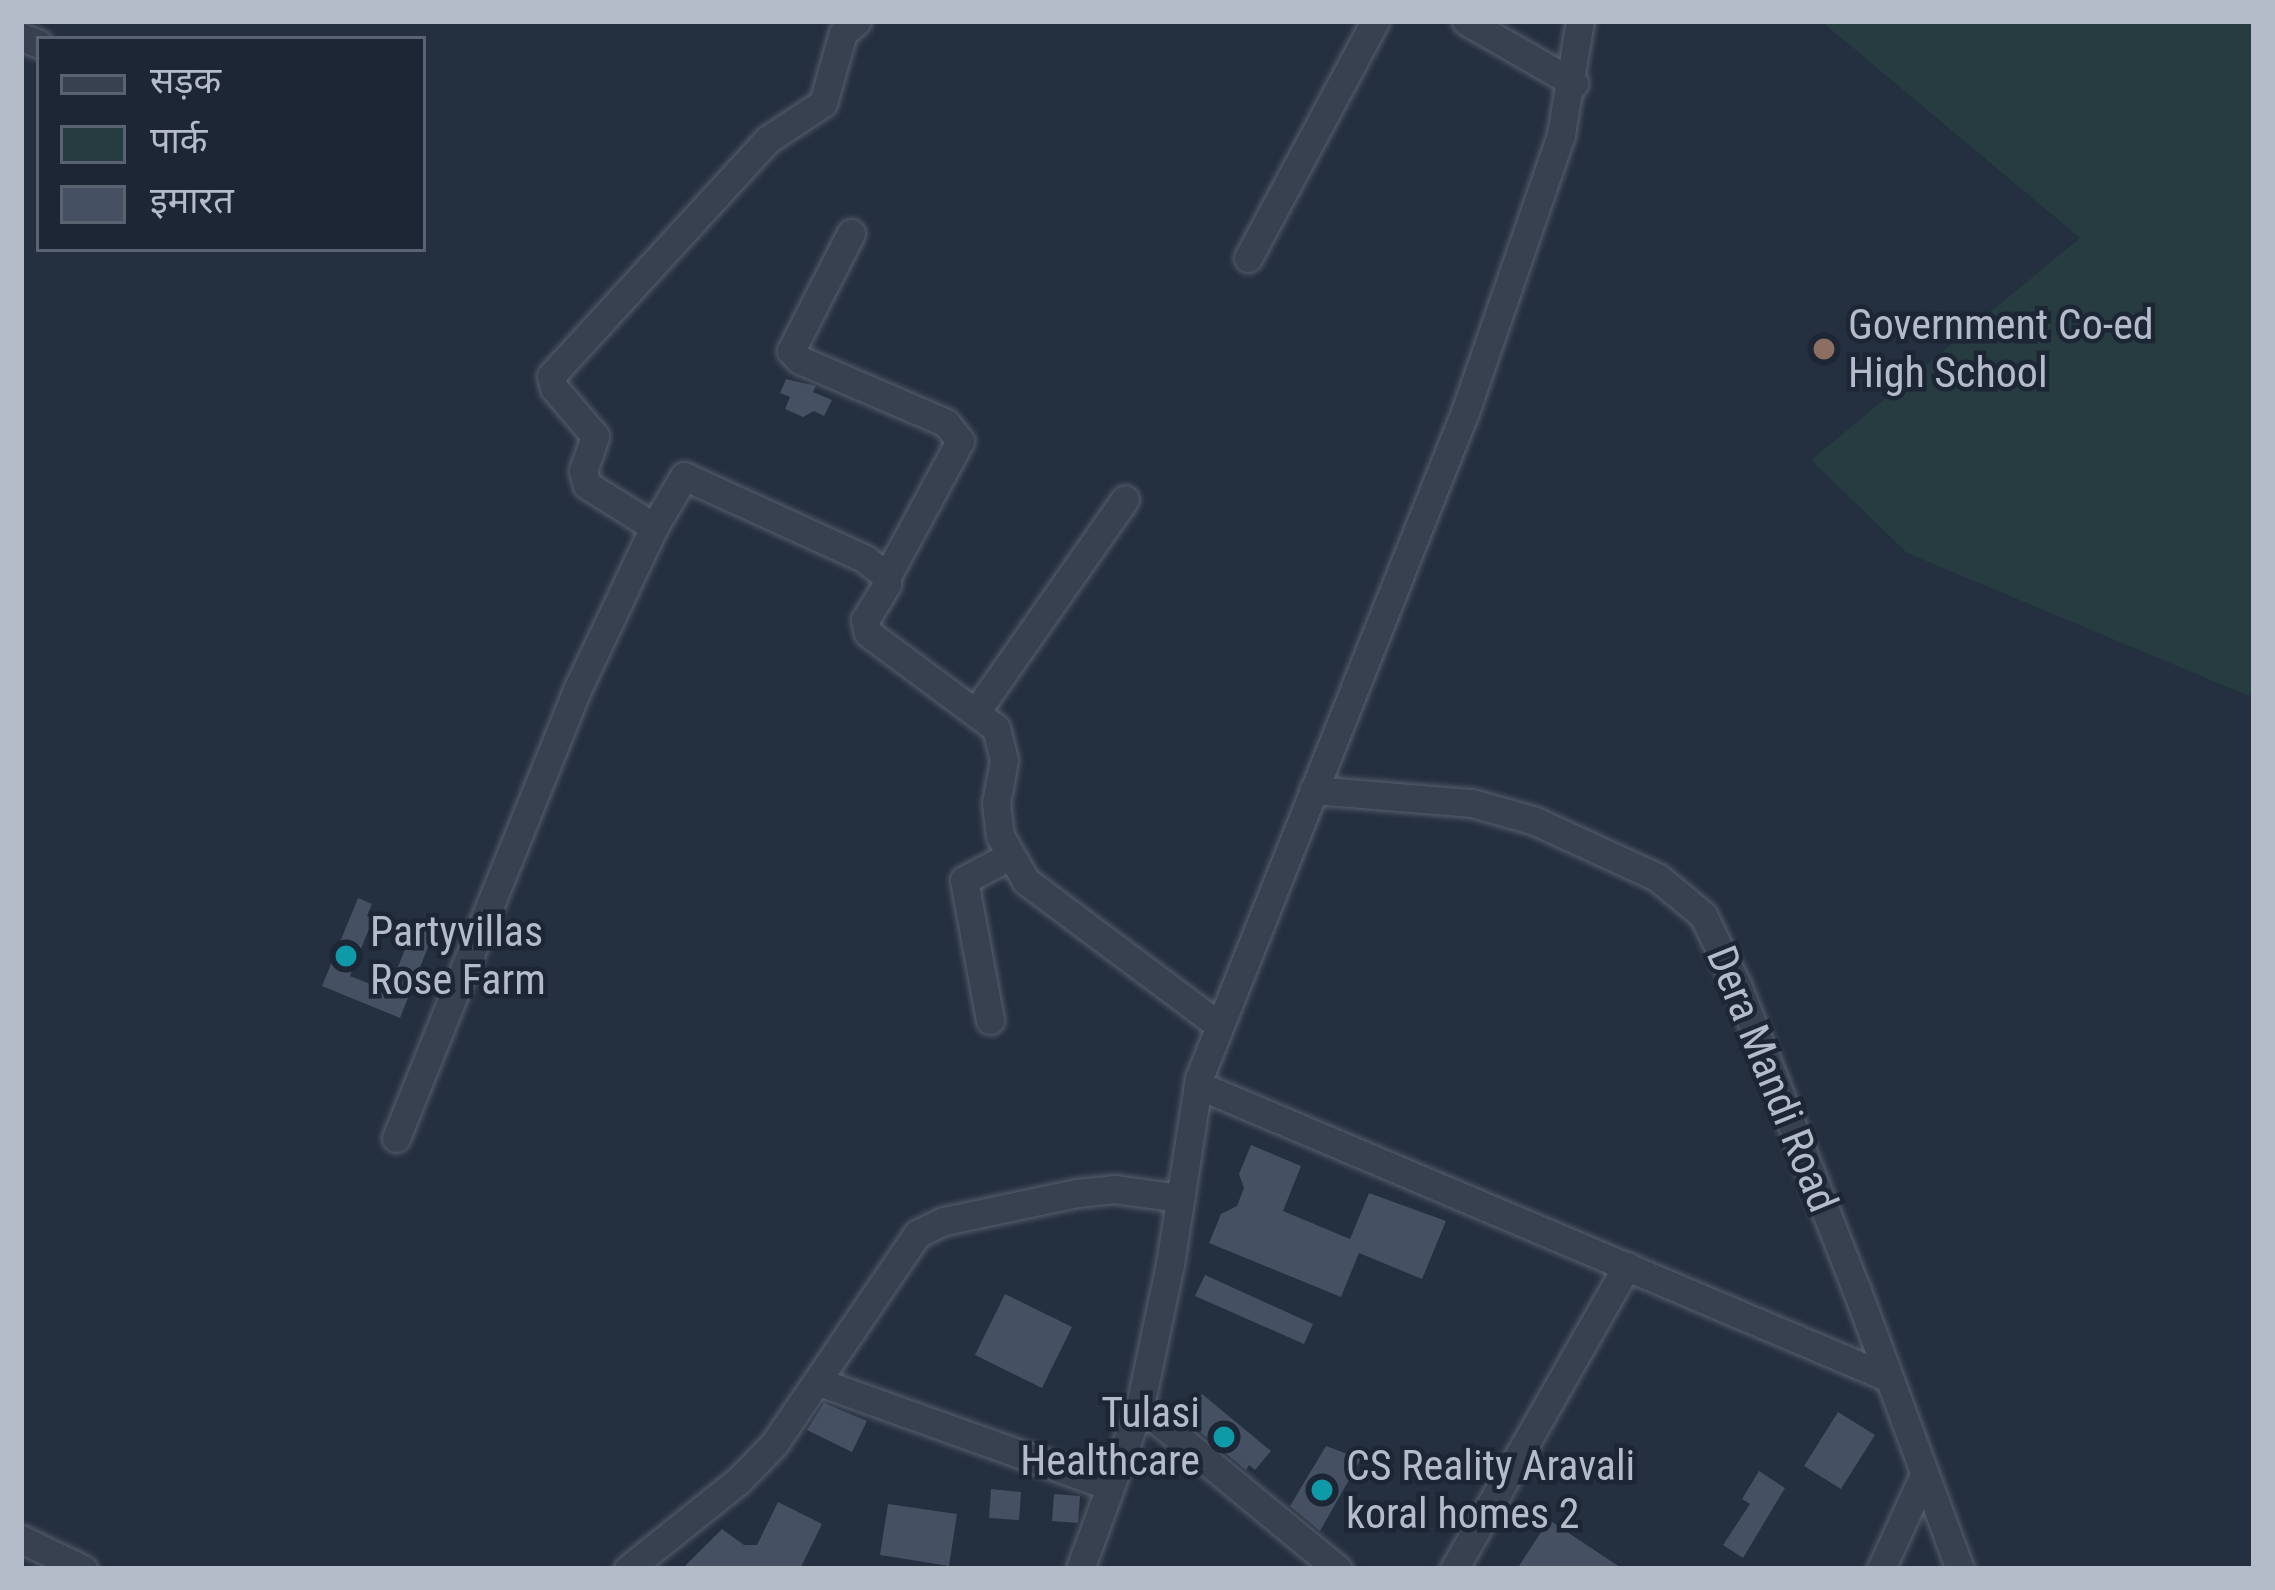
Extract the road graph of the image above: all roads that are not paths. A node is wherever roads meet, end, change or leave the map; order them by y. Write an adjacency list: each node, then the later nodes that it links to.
1 (1375, 21): 7 (street)
2 (1466, 21): 5 (street)
3 (1580, 21): 5 (street)
4 (846, 25): 9 (street)
5 (1574, 83): 12 (street)
6 (851, 233): 10 (street)
7 (1248, 258)
8 (1125, 499): 11 (street)
9 (654, 527): 10 (street); 17 (street)
10 (887, 576): 11 (street)
11 (978, 709): 13 (street)
12 (1313, 790): 15 (street); 20 (street, Dera Mandi Road)
13 (1008, 856): 14 (street); 15 (street)
14 (990, 1020)
15 (1217, 1024): 16 (street)
16 (1198, 1085): 18 (street); 19 (street)
17 (396, 1138)
18 (1180, 1198): 21 (street); 22 (street)
19 (1627, 1266): 20 (street); 30 (street)
20 (1887, 1377): 23 (street, Dera Mandi Road)
21 (819, 1382): 24 (street); 28 (street)
22 (1140, 1406): 24 (street); 26 (street)
23 (1923, 1477): 31 (street); 32 (street, Dera Mandi Road)
24 (1110, 1486): 29 (street)
25 (21, 1539): 27 (street)
26 (1328, 1566)
27 (83, 1569)
28 (628, 1569)
29 (1080, 1569)
30 (1454, 1569)
31 (1881, 1569)
32 (1960, 1569)

